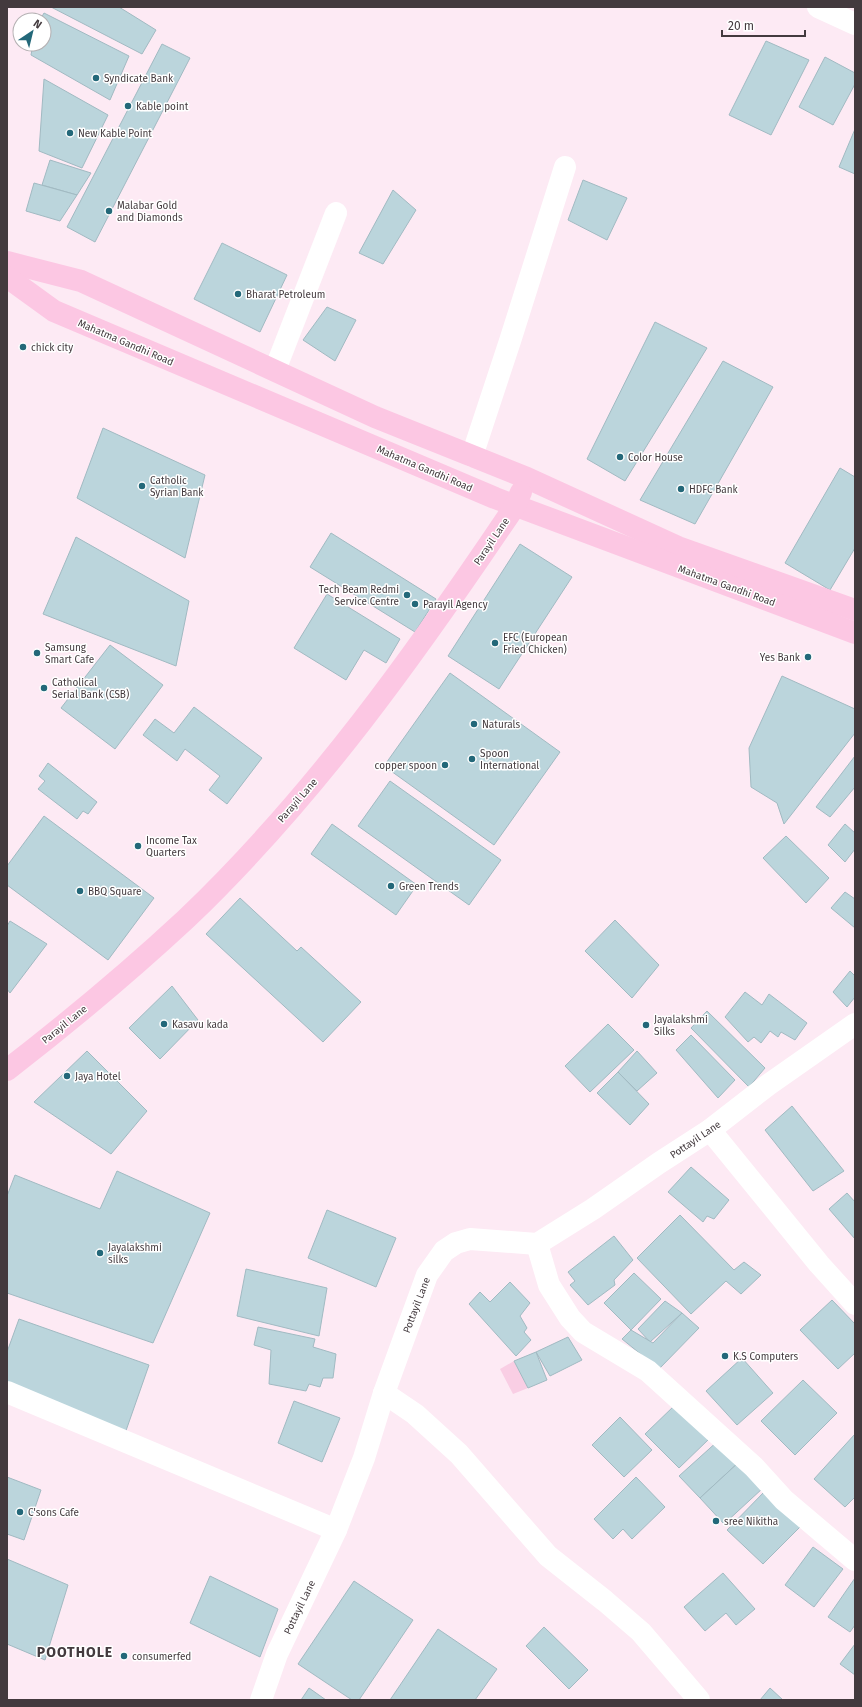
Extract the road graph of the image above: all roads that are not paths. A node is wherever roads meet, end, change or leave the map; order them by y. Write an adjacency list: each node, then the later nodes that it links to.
1 (818, 7): 2 (street)
2 (855, 24)
3 (565, 167): 8 (street)
4 (336, 212): 7 (street)
5 (7, 262): 7 (main road, Mahatma Gandhi Road)
6 (7, 277): 10 (main road, Mahatma Gandhi Road)
7 (276, 370): 8 (main road, Mahatma Gandhi Road)
8 (472, 456): 9 (main road, Mahatma Gandhi Road)
9 (527, 478): 10 (main road, Parayil Lane); 11 (main road, Mahatma Gandhi Road)
10 (515, 506): 12 (main road, Mahatma Gandhi Road); 14 (main road, Parayil Lane)
11 (855, 610)
12 (855, 633)
13 (855, 1024): 15 (street, Pottayil Lane)
14 (7, 1070)
15 (710, 1130): 16 (street, Pottayil Lane); 17 (street)
16 (537, 1244): 19 (street, Pottayil Lane); 21 (street)
17 (855, 1304)
18 (7, 1392): 20 (street)
19 (384, 1393): 20 (street, Pottayil Lane); 23 (street)
20 (336, 1530): 22 (street, Pottayil Lane)
21 (855, 1560)
22 (261, 1700)
23 (699, 1700)

